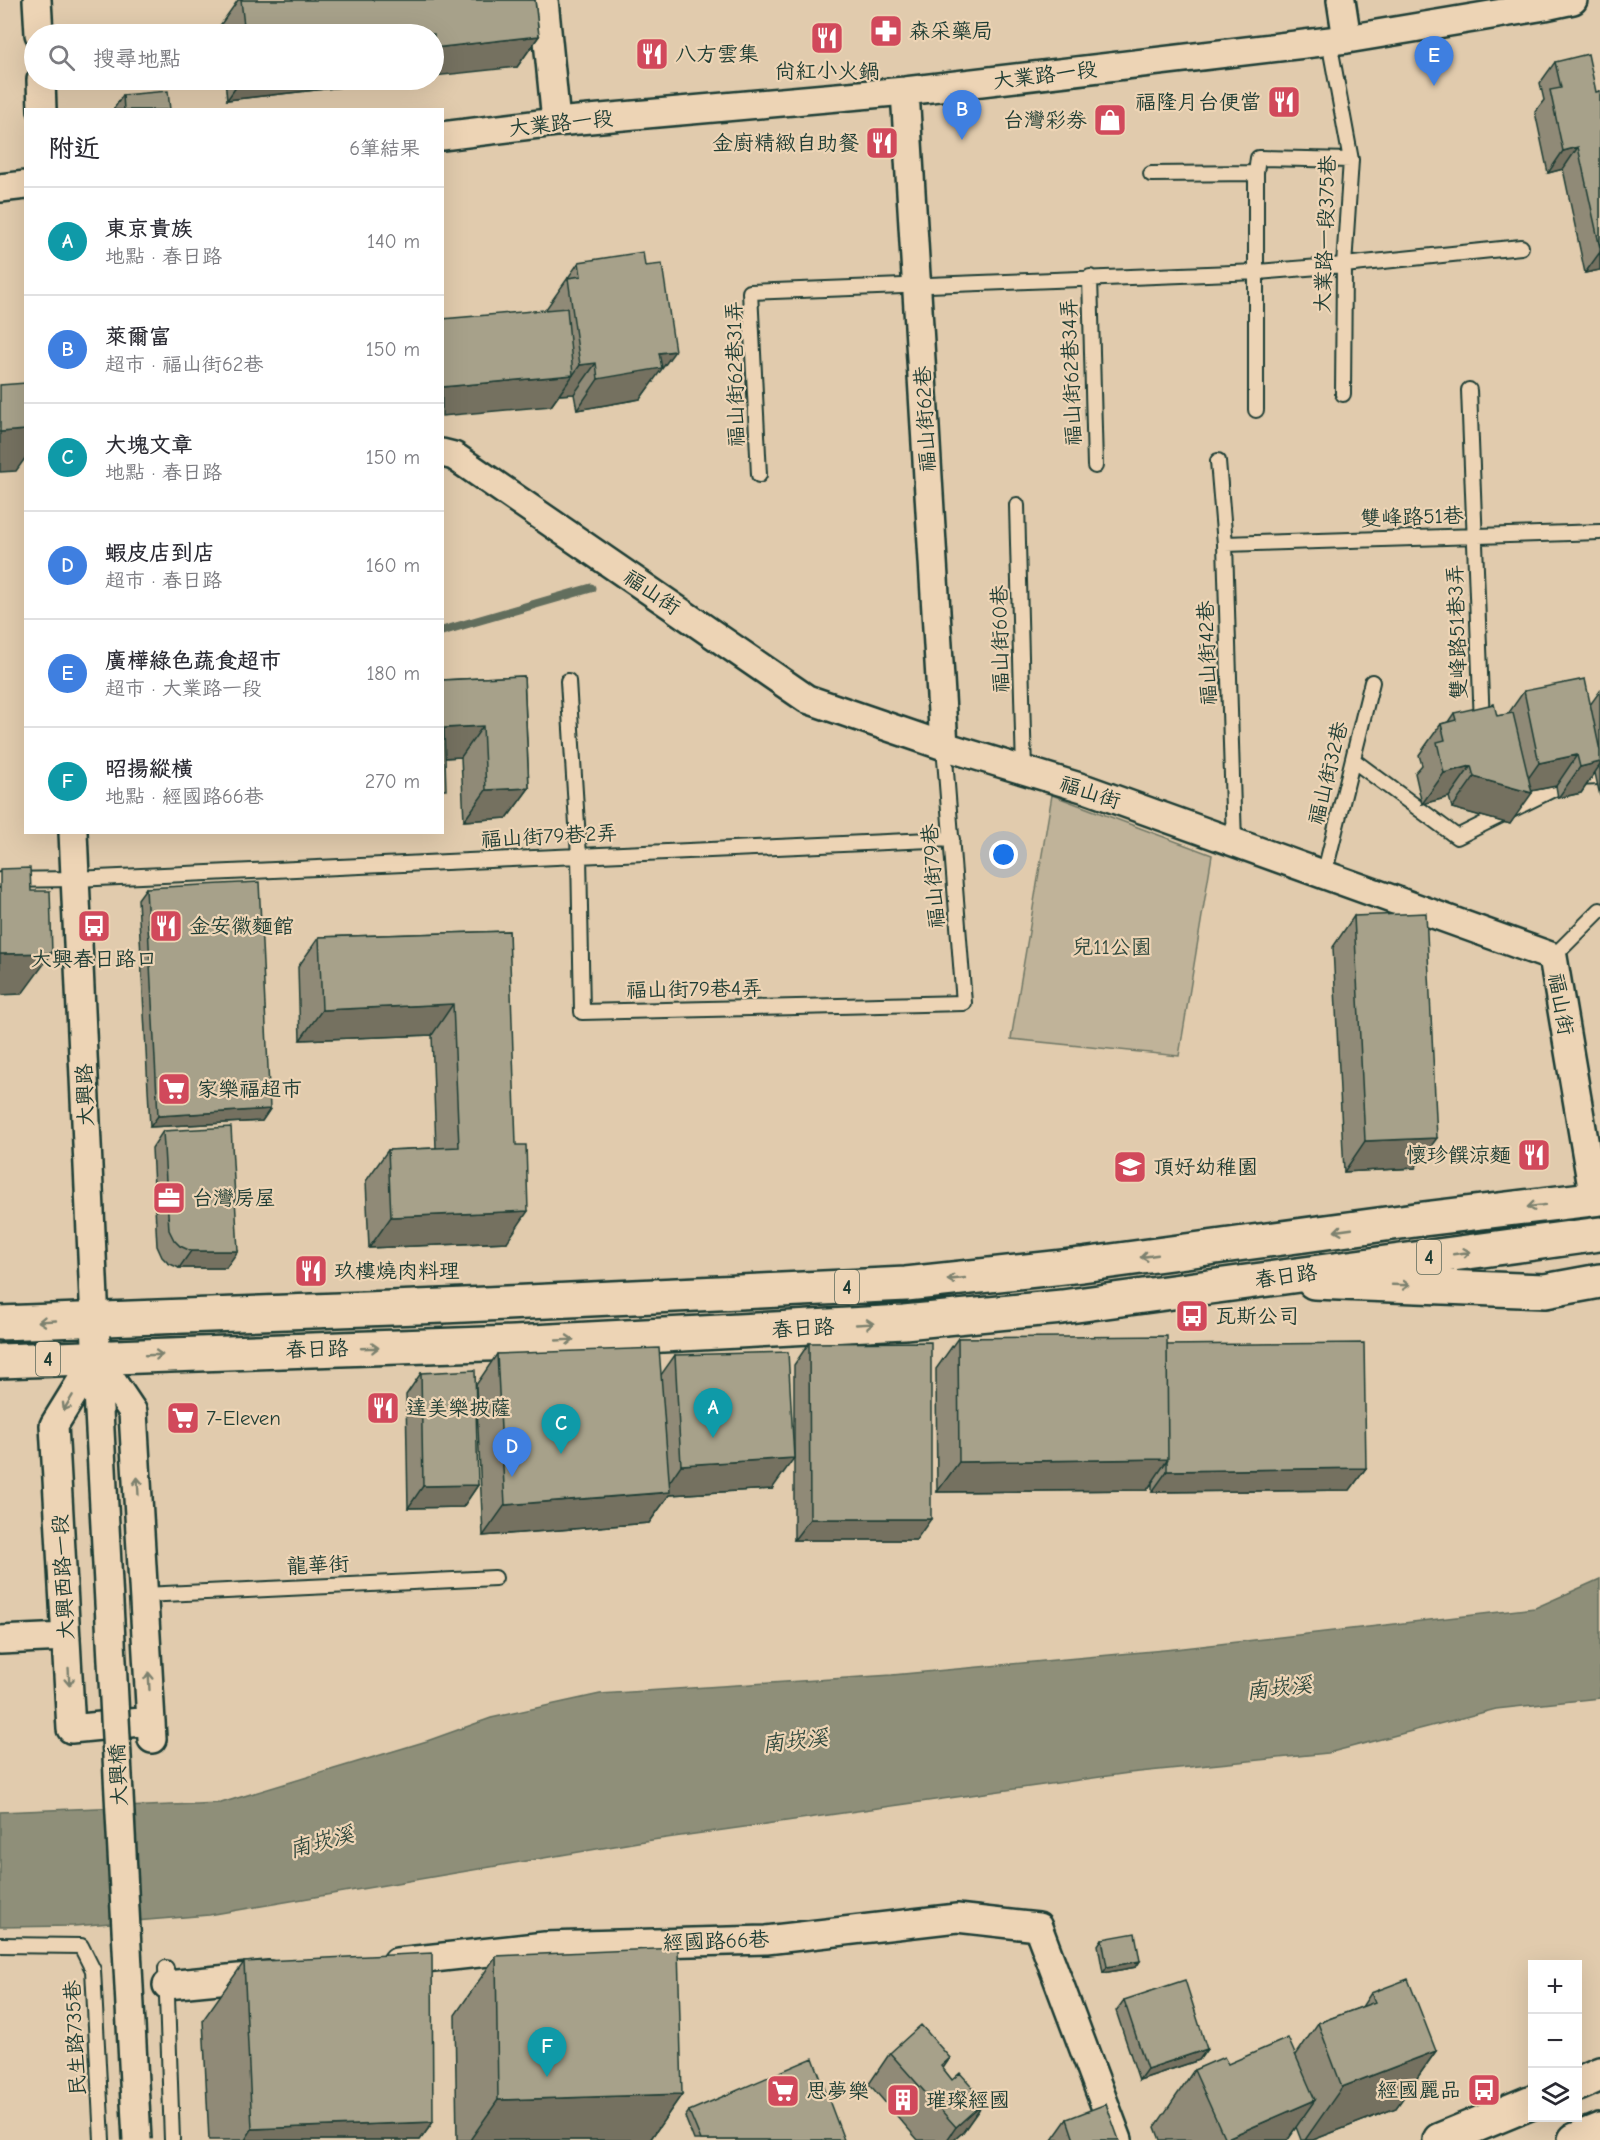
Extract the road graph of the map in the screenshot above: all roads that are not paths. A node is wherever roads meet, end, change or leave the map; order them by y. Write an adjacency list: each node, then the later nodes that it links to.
1 (37, 0): 5 (street)
2 (544, 0): 10 (street)
3 (1341, 0): 6 (street)
4 (1573, 0): 6 (street, 大業路一段)
5 (38, 24)
6 (1338, 40): 8 (street, 大業路一段); 12 (lane, 大業路一段375巷)
7 (41, 90): 9 (street)
8 (905, 91): 10 (street, 大業路一段); 21 (street, 福山街62巷)
9 (42, 108)
10 (556, 122): 11 (street, 大業路一段)
11 (444, 136)
12 (1351, 160): 13 (lane); 18 (lane, 大業路一段375巷)
13 (1256, 173): 14 (lane); 19 (lane)
14 (1151, 174)
15 (24, 186): 16 (street)
16 (0, 188)
17 (1521, 247): 18 (lane, 福山街62巷34弄)
18 (1344, 265): 19 (lane, 福山街62巷34弄); 23 (lane, 大業路一段375巷)
19 (1258, 272): 20 (lane, 福山街62巷34弄); 24 (lane)
20 (1090, 277): 21 (lane, 福山街62巷34弄); 27 (lane, 福山街62巷34弄)
21 (917, 286): 28 (lane, 福山街62巷31弄); 36 (street, 福山街62巷)
22 (1469, 390): 31 (lane, 雙峰路51巷3弄)
23 (1343, 394)
24 (1256, 410)
25 (444, 454): 36 (street, 福山街)
26 (1218, 461): 32 (lane, 福山街42巷)
27 (1095, 466)
28 (759, 475)
29 (1017, 505): 38 (lane, 福山街60巷)
30 (1600, 532): 31 (lane, 雙峰路51巷)
31 (1475, 536): 32 (lane, 雙峰路51巷); 35 (lane, 雙峰路51巷3弄)
32 (1225, 544): 42 (lane, 福山街42巷)
33 (568, 681): 43 (lane)
34 (1372, 682): 37 (lane, 福山街32巷)
35 (1482, 726)
36 (944, 746): 38 (street, 福山街); 41 (lane, 福山街79巷)
37 (1353, 760): 39 (lane); 44 (lane, 福山街32巷)
38 (1024, 771): 42 (street, 福山街)
39 (1600, 777)
40 (73, 834): 45 (street, 大興路)
41 (952, 839): 43 (lane, 福山街79巷2弄); 49 (lane, 福山街79巷)
42 (1234, 843): 44 (street, 福山街)
43 (579, 856): 45 (lane, 福山街79巷2弄); 49 (lane, 福山街79巷4弄)
44 (1324, 874): 48 (street, 福山街)
45 (75, 879): 46 (lane, 福山街79巷2弄); 54 (street, 大興路)
46 (0, 880)
47 (1600, 910): 48 (lane)
48 (1553, 957): 50 (street, 福山街)
49 (964, 1003)
50 (1597, 1199): 51 (main road); 54 (main road, 春日路 / 4, one-way to 54)
51 (1600, 1234): 52 (main road, 春日路 / 4, one-way to 51)
52 (1258, 1280): 53 (main road, one-way to 53); 56 (main road, 春日路 / 4, one-way to 52)
53 (1600, 1281)
54 (95, 1318): 55 (main road, 春日路 / 4, one-way to 55); 56 (street, 大興路)
55 (0, 1323)
56 (96, 1357): 57 (main road, 春日路 / 4); 59 (street, 大興西路一段, one-way to 56); 60 (street, 大興西路一段, one-way to 60); 71 (street, 大興橋, bridge)
57 (0, 1361)
58 (495, 1578): 59 (lane, 龍華街)
59 (144, 1595): 60 (street, 大興西路一段, one-way to 59)
60 (66, 1637): 61 (street)
61 (0, 1640)
62 (0, 1945): 70 (lane, 民生路735巷)
63 (368, 1965): 73 (street, 經國路66巷)
64 (297, 1972): 65 (street)
65 (167, 1977): 72 (lane)
66 (1600, 2074): 67 (main road)
67 (1582, 2082)
68 (1528, 2104): 74 (main road)
69 (1600, 2130): 75 (main road)
70 (102, 2140)
71 (137, 2140)
72 (172, 2140)
73 (1118, 2140)
74 (1440, 2140)
75 (1575, 2140)

